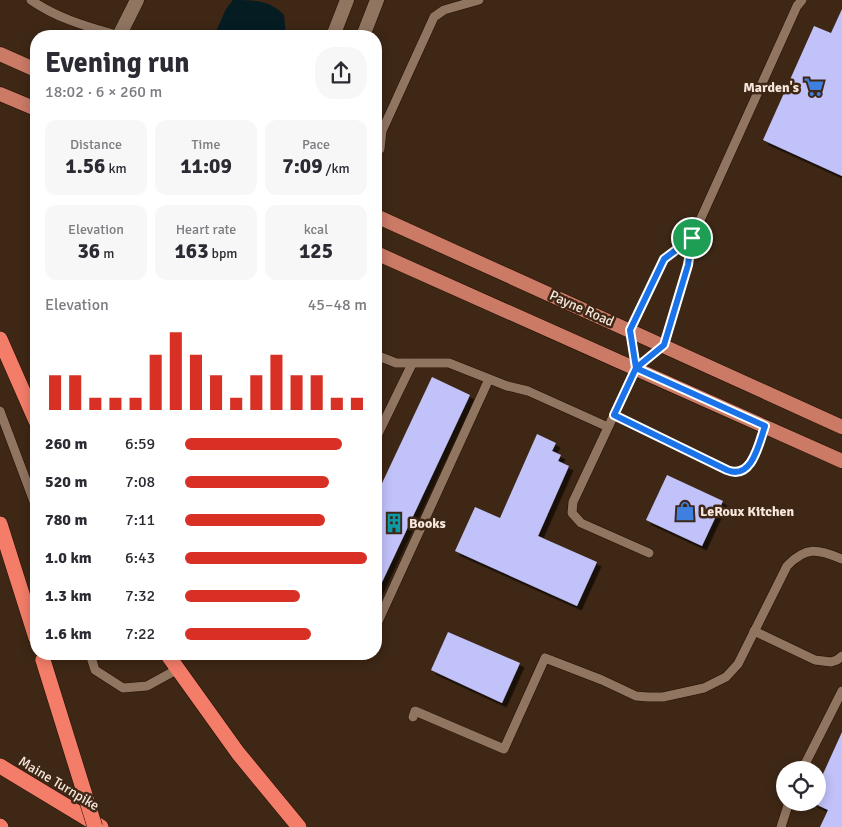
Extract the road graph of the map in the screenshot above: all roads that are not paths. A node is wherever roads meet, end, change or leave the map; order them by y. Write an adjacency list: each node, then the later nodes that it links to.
1 (31, 0): 7 (lane)
2 (137, 0): 8 (street)
3 (347, 0): 9 (street)
4 (376, 0): 10 (street)
5 (479, 0): 15 (lane)
6 (802, 0): 17 (lane)
7 (98, 30)
8 (122, 30)
9 (335, 30)
10 (365, 30)
11 (0, 54): 12 (main road)
12 (30, 67)
13 (0, 94): 14 (main road)
14 (30, 106)
15 (382, 132)
16 (382, 219): 19 (main road, Payne Road)
17 (692, 238): 19 (lane); 21 (lane)
18 (382, 256): 24 (main road)
19 (630, 330): 21 (main road, Payne Road); 24 (lane)
20 (0, 339): 26 (highway)
21 (664, 345): 24 (lane); 32 (main road, Payne Road)
22 (382, 357): 23 (lane)
23 (412, 364): 25 (lane); 29 (lane)
24 (636, 368): 28 (lane); 30 (main road)
25 (489, 379): 31 (lane); 38 (lane)
26 (30, 407)
27 (0, 411): 34 (lane)
28 (614, 415): 30 (lane); 31 (lane)
29 (382, 426)
30 (765, 426): 33 (main road)
31 (608, 427): 36 (lane)
32 (842, 427)
33 (842, 461)
34 (30, 491)
35 (0, 524): 39 (highway)
36 (649, 553)
37 (842, 559): 40 (lane)
38 (382, 613)
39 (30, 619)
40 (754, 631): 41 (lane); 47 (lane)
41 (842, 656)
42 (43, 660): 51 (highway, bridge)
43 (92, 660): 45 (lane)
44 (172, 660): 45 (highway)
45 (178, 669): 53 (highway)
46 (842, 691): 48 (lane)
47 (413, 717)
48 (807, 761)
49 (0, 766): 52 (highway, Maine Turnpike)
50 (786, 811): 54 (lane)
51 (96, 827)
52 (101, 827)
53 (299, 827)
54 (781, 827)

